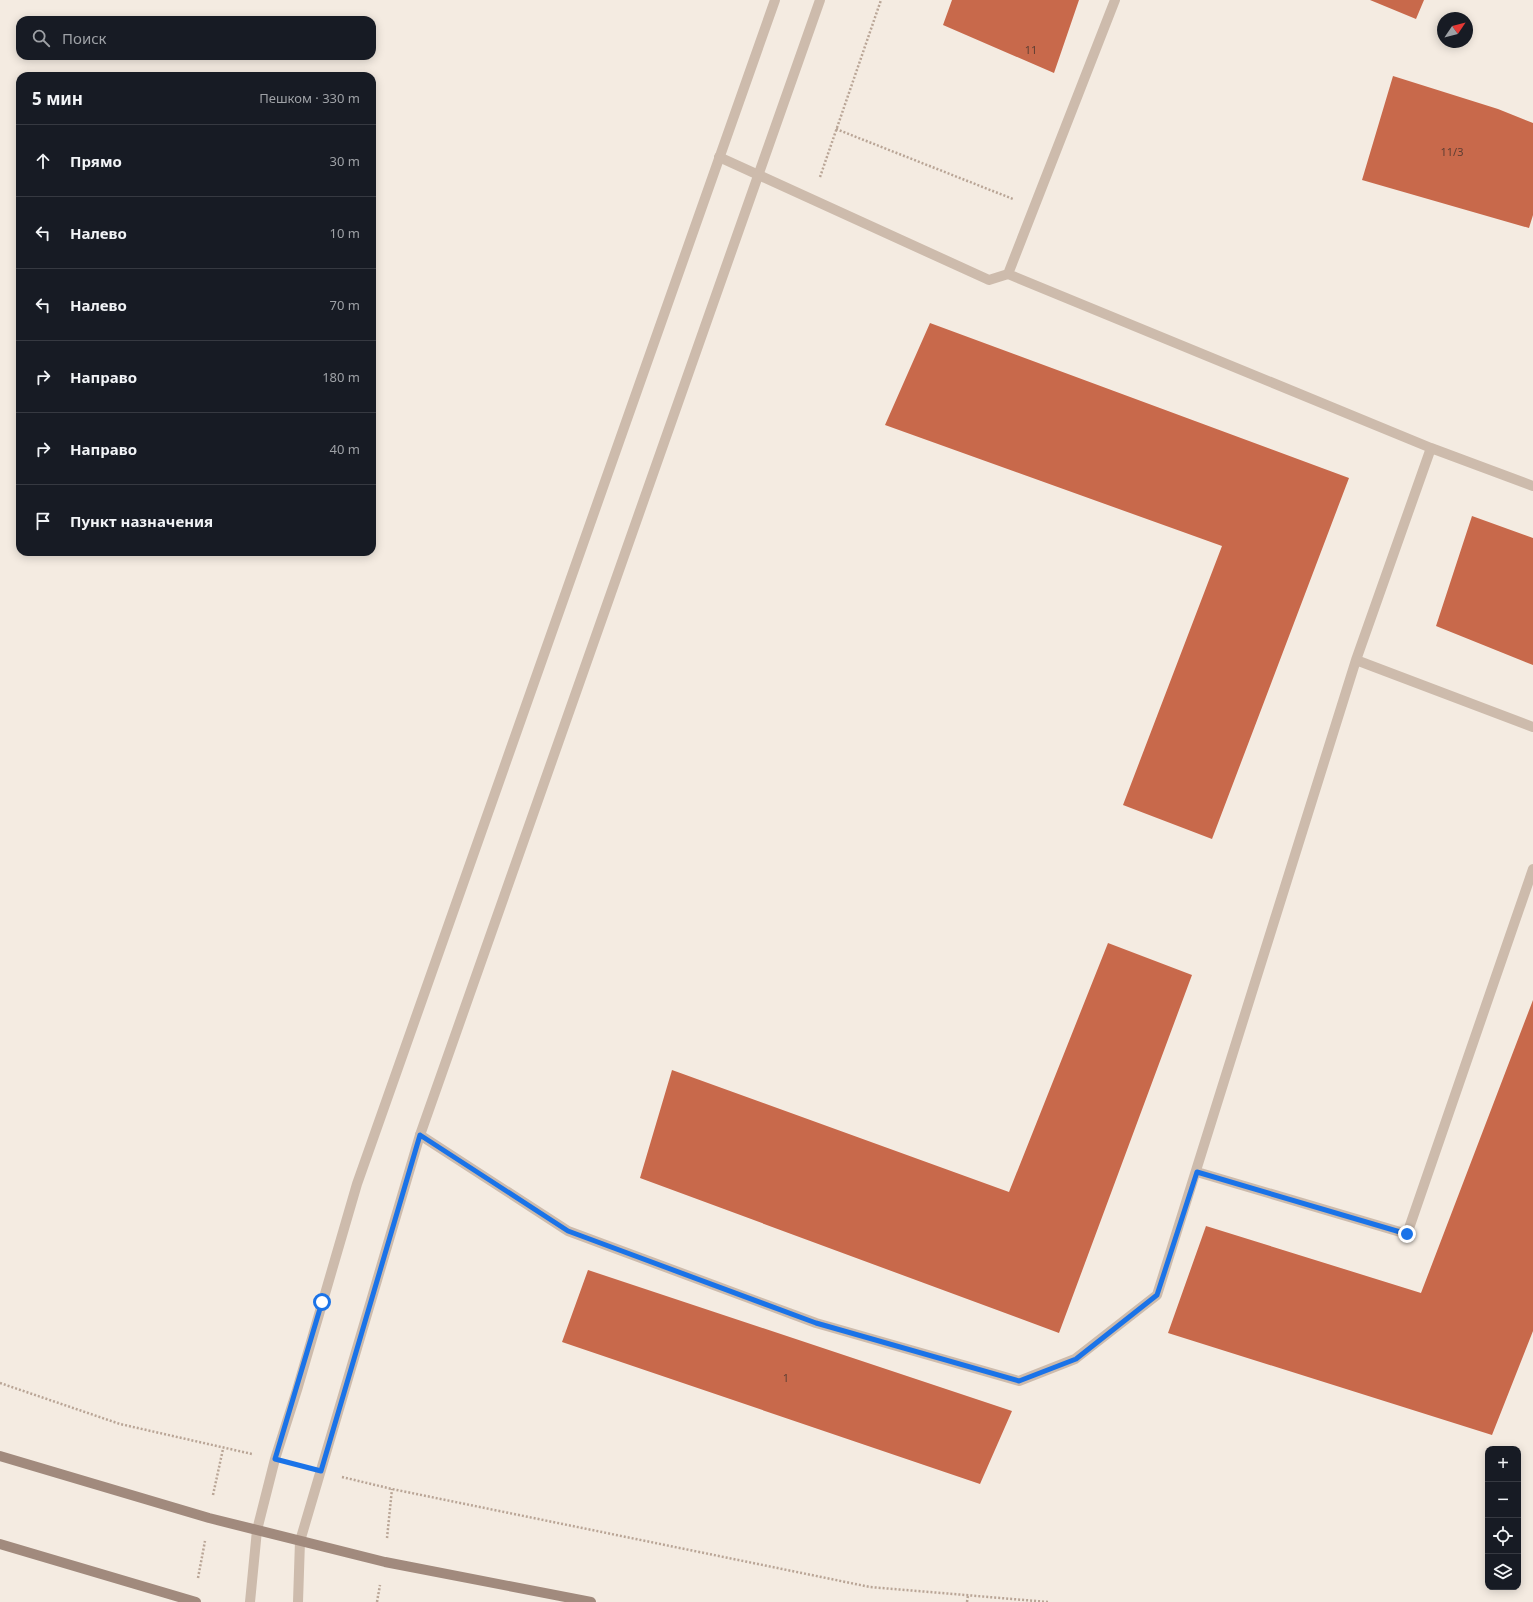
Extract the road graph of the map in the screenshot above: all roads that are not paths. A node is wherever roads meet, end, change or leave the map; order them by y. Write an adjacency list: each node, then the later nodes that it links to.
1 (775, 0): 4 (street)
2 (820, 0): 5 (street)
3 (1115, 0): 6 (street)
4 (719, 158): 5 (street); 15 (street)
5 (758, 174): 6 (street); 12 (street)
6 (1008, 274): 7 (street)
7 (1432, 448): 8 (street); 9 (street)
8 (1533, 486)
9 (1356, 660): 10 (street); 13 (street)
10 (1533, 727)
11 (1533, 869): 13 (street)
12 (420, 1135): 13 (street); 16 (street)
13 (1197, 1172)
14 (0, 1456): 15 (main road)
15 (257, 1530): 16 (main road); 19 (street)
16 (300, 1541): 20 (street); 21 (main road)
17 (0, 1544): 18 (main road)
18 (196, 1602)
19 (250, 1602)
20 (298, 1602)
21 (591, 1602)

